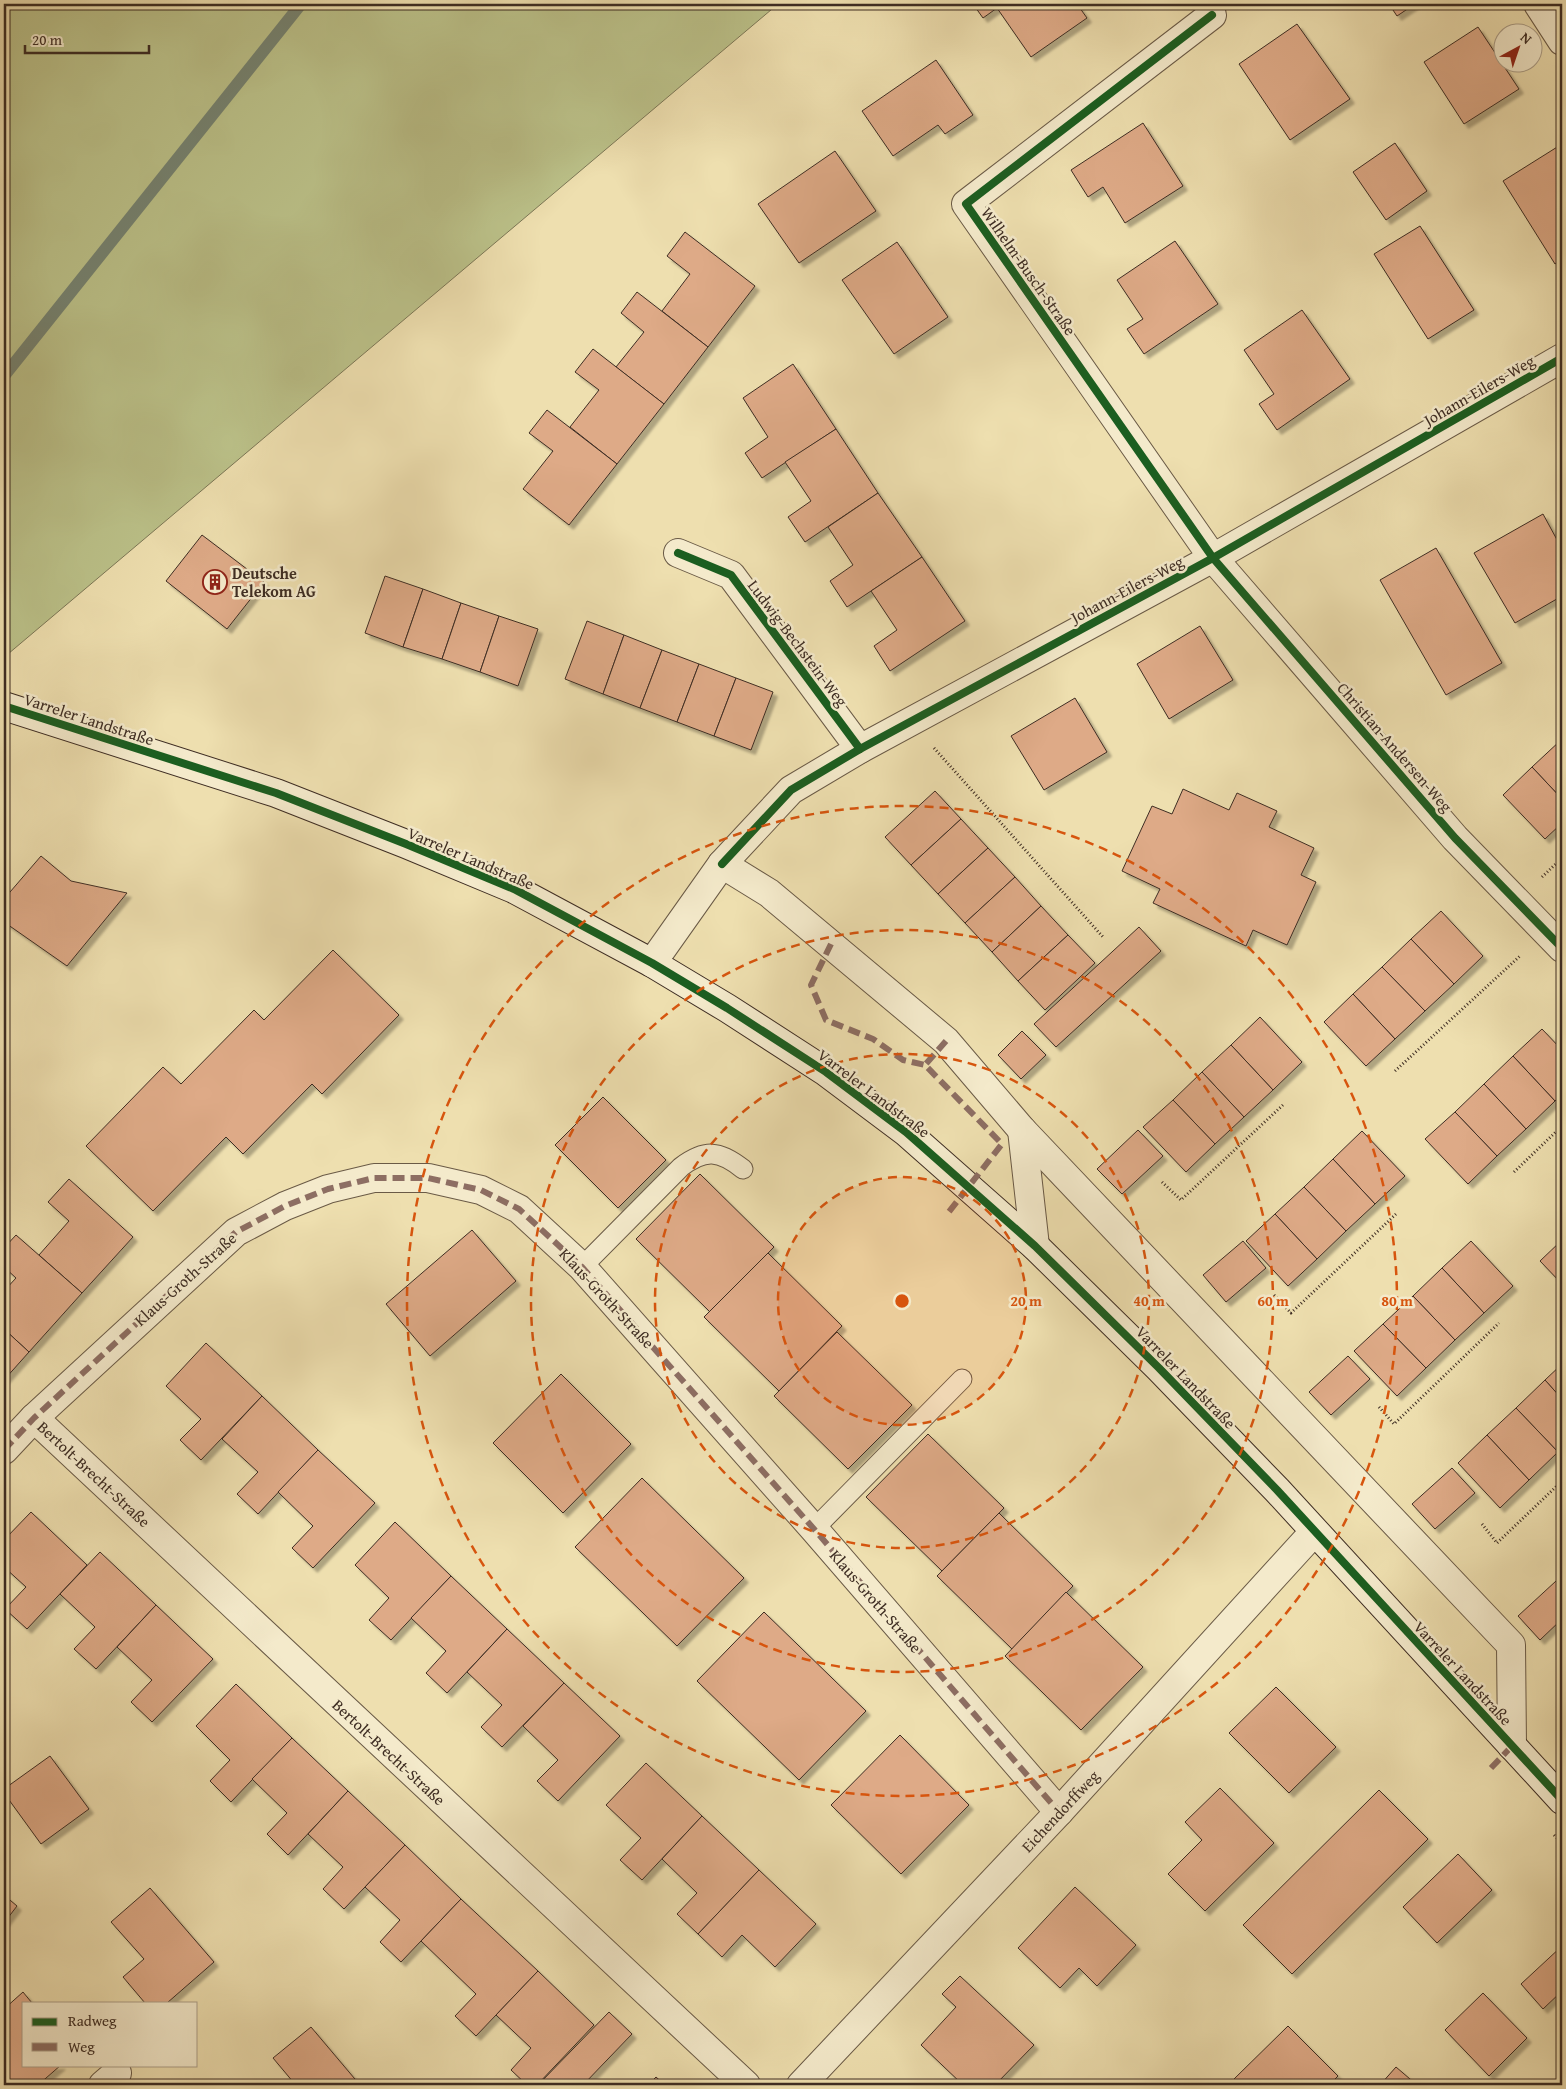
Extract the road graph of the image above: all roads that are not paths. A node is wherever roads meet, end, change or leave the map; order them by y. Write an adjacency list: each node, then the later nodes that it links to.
1 (1538, 4): 3 (street)
2 (1212, 14): 6 (street, Wilhelm-Busch-Straße)
3 (1562, 41)
4 (1562, 358): 6 (street, Johann-Eilers-Weg)
5 (678, 553): 8 (street, Ludwig-Bechstein-Weg)
6 (1213, 558): 8 (street, Johann-Eilers-Weg); 10 (street, Christian-Andersen-Weg)
7 (4, 706): 11 (street, Varreler Landstraße)
8 (860, 749): 9 (street, Johann-Eilers-Weg)
9 (722, 864): 11 (street, Johann-Eilers-Weg); 12 (street, Varreler Landstraße)
10 (1554, 940)
11 (652, 963): 14 (street, Varreler Landstraße)
12 (1022, 1130): 14 (street); 21 (street, Varreler Landstraße)
13 (743, 1169): 15 (lane)
14 (1035, 1246): 20 (street, Varreler Landstraße)
15 (582, 1267): 17 (street, Klaus-Groth-Straße); 19 (street, Klaus-Groth-Straße)
16 (962, 1379): 19 (lane)
17 (34, 1418): 18 (street, Klaus-Groth-Straße); 24 (street, Bertolt-Brecht-Straße)
18 (4, 1450)
19 (814, 1529): 23 (street, Klaus-Groth-Straße)
20 (1314, 1532): 21 (street, Varreler Landstraße); 23 (street, Eichendorffweg)
21 (1512, 1746): 22 (street, Varreler Landstraße)
22 (1562, 1800)
23 (1059, 1812): 25 (street, Eichendorffweg)
24 (746, 2085)
25 (801, 2085)

